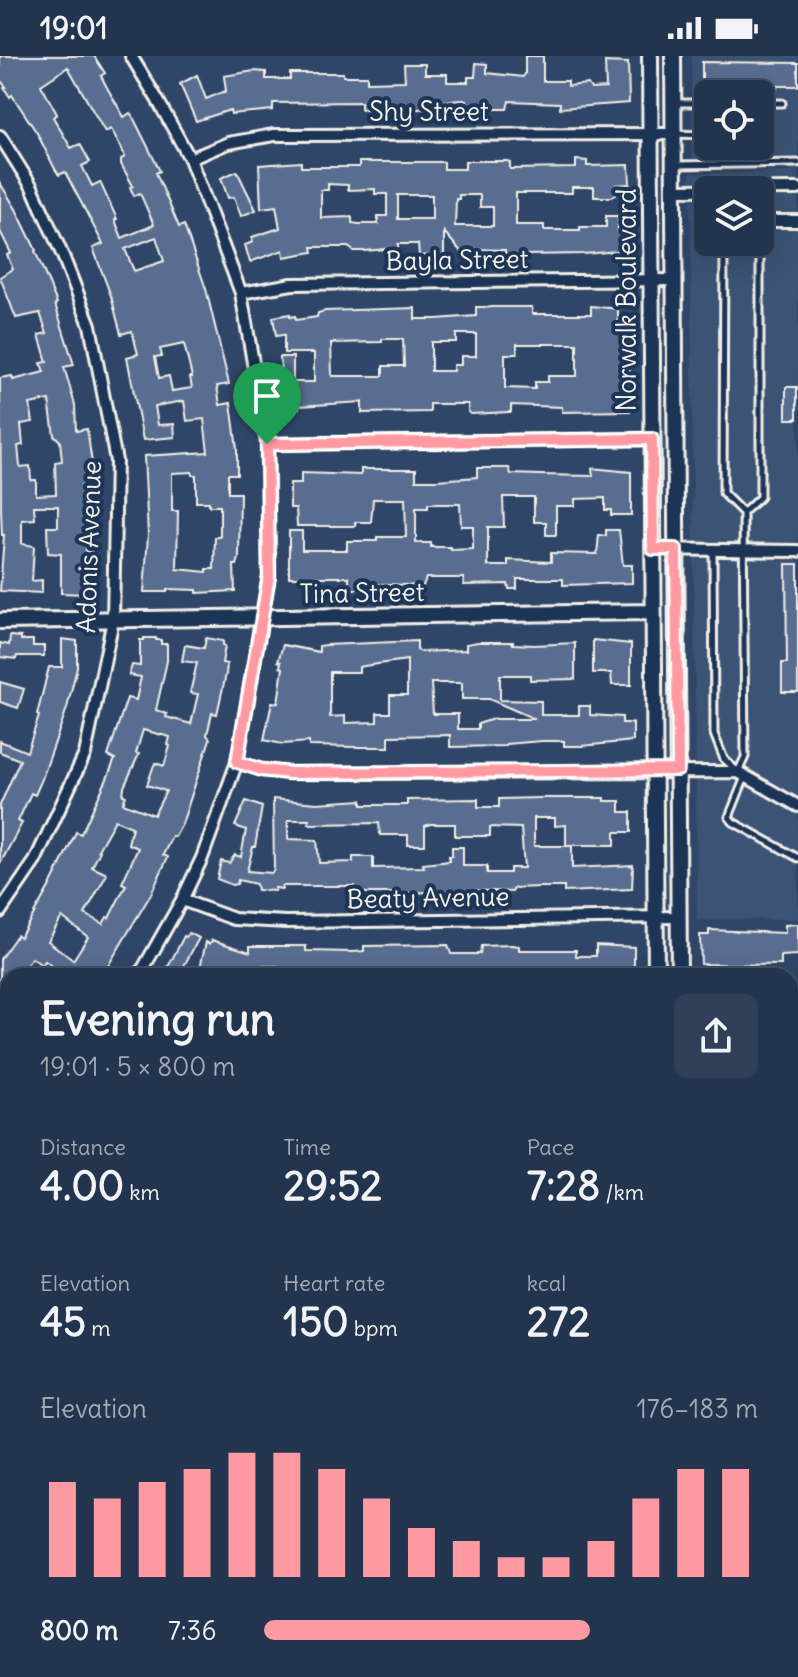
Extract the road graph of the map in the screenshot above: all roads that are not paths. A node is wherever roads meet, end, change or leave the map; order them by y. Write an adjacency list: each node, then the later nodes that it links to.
1 (131, 56): 12 (street)
2 (650, 56): 8 (main road, Norwalk Boulevard)
3 (673, 56): 4 (main road, Norwalk Boulevard)
4 (673, 103): 5 (lane); 9 (main road, Norwalk Boulevard)
5 (694, 103)
6 (774, 103): 7 (lane)
7 (782, 103)
8 (650, 134): 9 (street, Shy Street); 12 (street, Shy Street); 23 (main road, Norwalk Boulevard)
9 (673, 134): 10 (lane); 14 (main road, Norwalk Boulevard)
10 (694, 135)
11 (0, 136): 37 (street, Adonis Avenue)
12 (190, 159): 25 (street)
13 (798, 163): 14 (lane)
14 (673, 165): 17 (main road, Norwalk Boulevard)
15 (774, 189): 16 (street)
16 (798, 189)
17 (674, 190): 18 (street); 24 (main road, Norwalk Boulevard)
18 (694, 190)
19 (774, 221): 20 (street)
20 (798, 221)
21 (724, 256): 28 (lane)
22 (760, 256): 28 (lane)
23 (651, 280): 24 (street, Bayla Street); 25 (street, Bayla Street); 26 (main road, Norwalk Boulevard)
24 (674, 280): 30 (main road, Norwalk Boulevard)
25 (241, 293): 27 (street)
26 (652, 439): 27 (street); 29 (main road, Norwalk Boulevard)
27 (267, 444): 36 (street)
28 (743, 513): 32 (lane)
29 (653, 549): 30 (street); 34 (main road, Norwalk Boulevard)
30 (676, 549): 31 (street); 35 (main road, Norwalk Boulevard)
31 (713, 549): 32 (street); 42 (lane)
32 (744, 550): 33 (street); 42 (lane)
33 (798, 551)
34 (653, 612): 35 (street, Tina Street); 36 (main road, Tina Street); 41 (main road, Norwalk Boulevard)
35 (676, 612): 40 (main road, Norwalk Boulevard)
36 (264, 619): 37 (main road, Tina Street); 39 (street)
37 (113, 620): 38 (main road, Tina Street); 46 (street, Adonis Avenue)
38 (0, 621)
39 (237, 762): 41 (street); 45 (street)
40 (678, 770): 41 (street); 42 (street); 48 (main road, Norwalk Boulevard)
41 (655, 771): 47 (main road, Norwalk Boulevard)
42 (742, 774): 43 (street); 44 (lane)
43 (798, 806)
44 (798, 858)
45 (182, 900): 47 (street, Beaty Avenue); 49 (street)
46 (0, 912)
47 (655, 917): 48 (street, Beaty Avenue); 50 (main road, Norwalk Boulevard)
48 (678, 917): 51 (main road, Norwalk Boulevard)
49 (144, 968)
50 (656, 968)
51 (679, 968)

